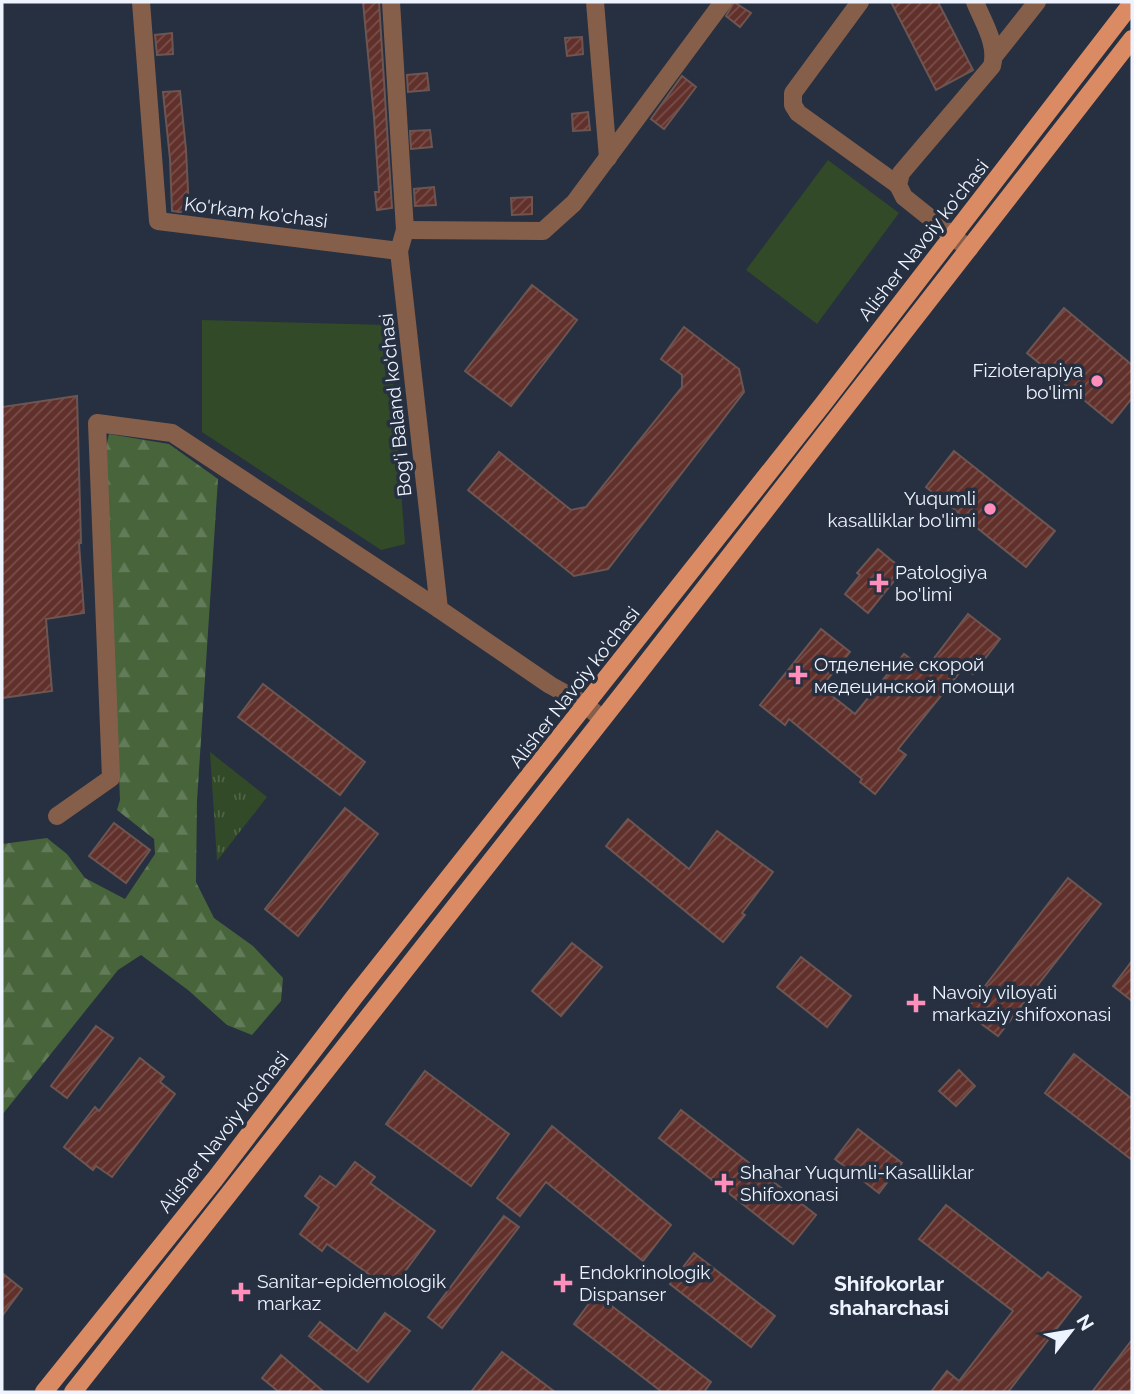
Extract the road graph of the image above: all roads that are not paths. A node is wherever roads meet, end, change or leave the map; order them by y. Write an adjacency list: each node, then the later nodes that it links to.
1 (141, 2): 16 (street, Ko'rkam ko'chasi)
2 (391, 2): 13 (street, Bog'i Baland ko'chasi)
3 (594, 2): 11 (street)
4 (723, 2): 11 (street)
5 (860, 2): 12 (street)
6 (975, 2): 10 (street)
7 (1037, 2): 10 (street)
8 (1132, 3): 14 (main road, Alisher Navoiy ko'chasi)
9 (1132, 39): 15 (main road)
10 (995, 55): 12 (street)
11 (608, 158): 13 (street)
12 (898, 185): 14 (street)
13 (405, 230): 16 (street, Bog'i Baland ko'chasi)
14 (952, 237): 15 (street); 18 (main road, Alisher Navoiy ko'chasi)
15 (969, 249): 19 (main road)
16 (399, 251): 17 (street, Bog'i Baland ko'chasi)
17 (439, 609): 18 (street); 20 (street)
18 (586, 705): 19 (street); 21 (main road, Alisher Navoiy ko'chasi)
19 (601, 718): 22 (main road)
20 (57, 816)
21 (44, 1392)
22 (73, 1392)

